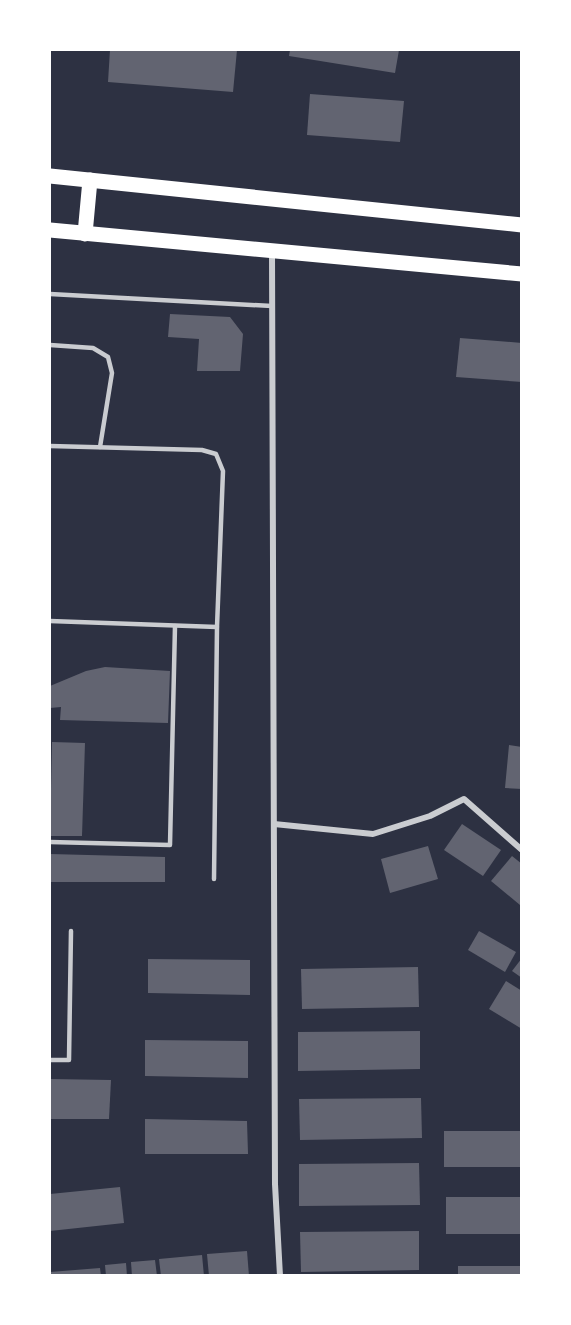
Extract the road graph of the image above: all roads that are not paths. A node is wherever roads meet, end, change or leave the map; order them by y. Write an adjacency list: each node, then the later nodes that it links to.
1 (50, 176): 2 (main road)
2 (90, 180): 3 (main road); 5 (main road)
3 (522, 225)
4 (50, 230): 5 (main road)
5 (85, 234): 6 (main road)
6 (272, 251): 7 (main road); 9 (street)
7 (522, 274)
8 (50, 294): 9 (lane)
9 (272, 306): 16 (street)
10 (50, 345): 12 (lane)
11 (50, 446): 12 (lane)
12 (100, 447): 15 (lane)
13 (50, 621): 14 (lane)
14 (174, 626): 15 (lane); 17 (lane)
15 (217, 627): 19 (lane)
16 (274, 824): 18 (street); 22 (street)
17 (50, 842)
18 (522, 850)
19 (214, 879)
20 (71, 931): 21 (lane)
21 (50, 1060)
22 (280, 1275)

